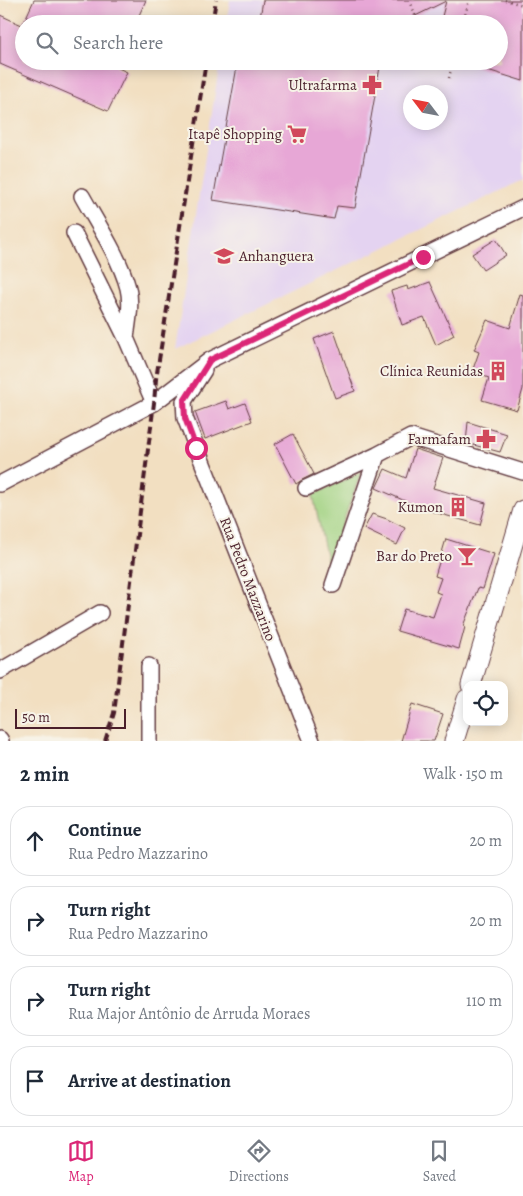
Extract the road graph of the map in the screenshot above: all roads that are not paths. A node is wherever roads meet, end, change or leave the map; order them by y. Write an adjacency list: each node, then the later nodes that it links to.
1 (82, 196): 4 (street)
2 (523, 208): 5 (street)
3 (74, 233): 4 (street)
4 (126, 338): 6 (street)
5 (210, 360): 6 (street); 7 (street, Rua Pedro Mazzarino)
6 (154, 403): 7 (street, Rua Pedro Mazzarino); 10 (street)
7 (185, 418): 20 (street, Rua Pedro Mazzarino)
8 (377, 455): 9 (street); 11 (street); 13 (street)
9 (523, 472)
10 (0, 484)
11 (306, 488)
12 (523, 510): 17 (main road)
13 (333, 585)
14 (100, 613): 16 (street)
15 (149, 666): 19 (street)
16 (0, 671)
17 (472, 681)
18 (463, 712): 21 (main road)
19 (149, 741)
20 (312, 741)
21 (454, 741)

